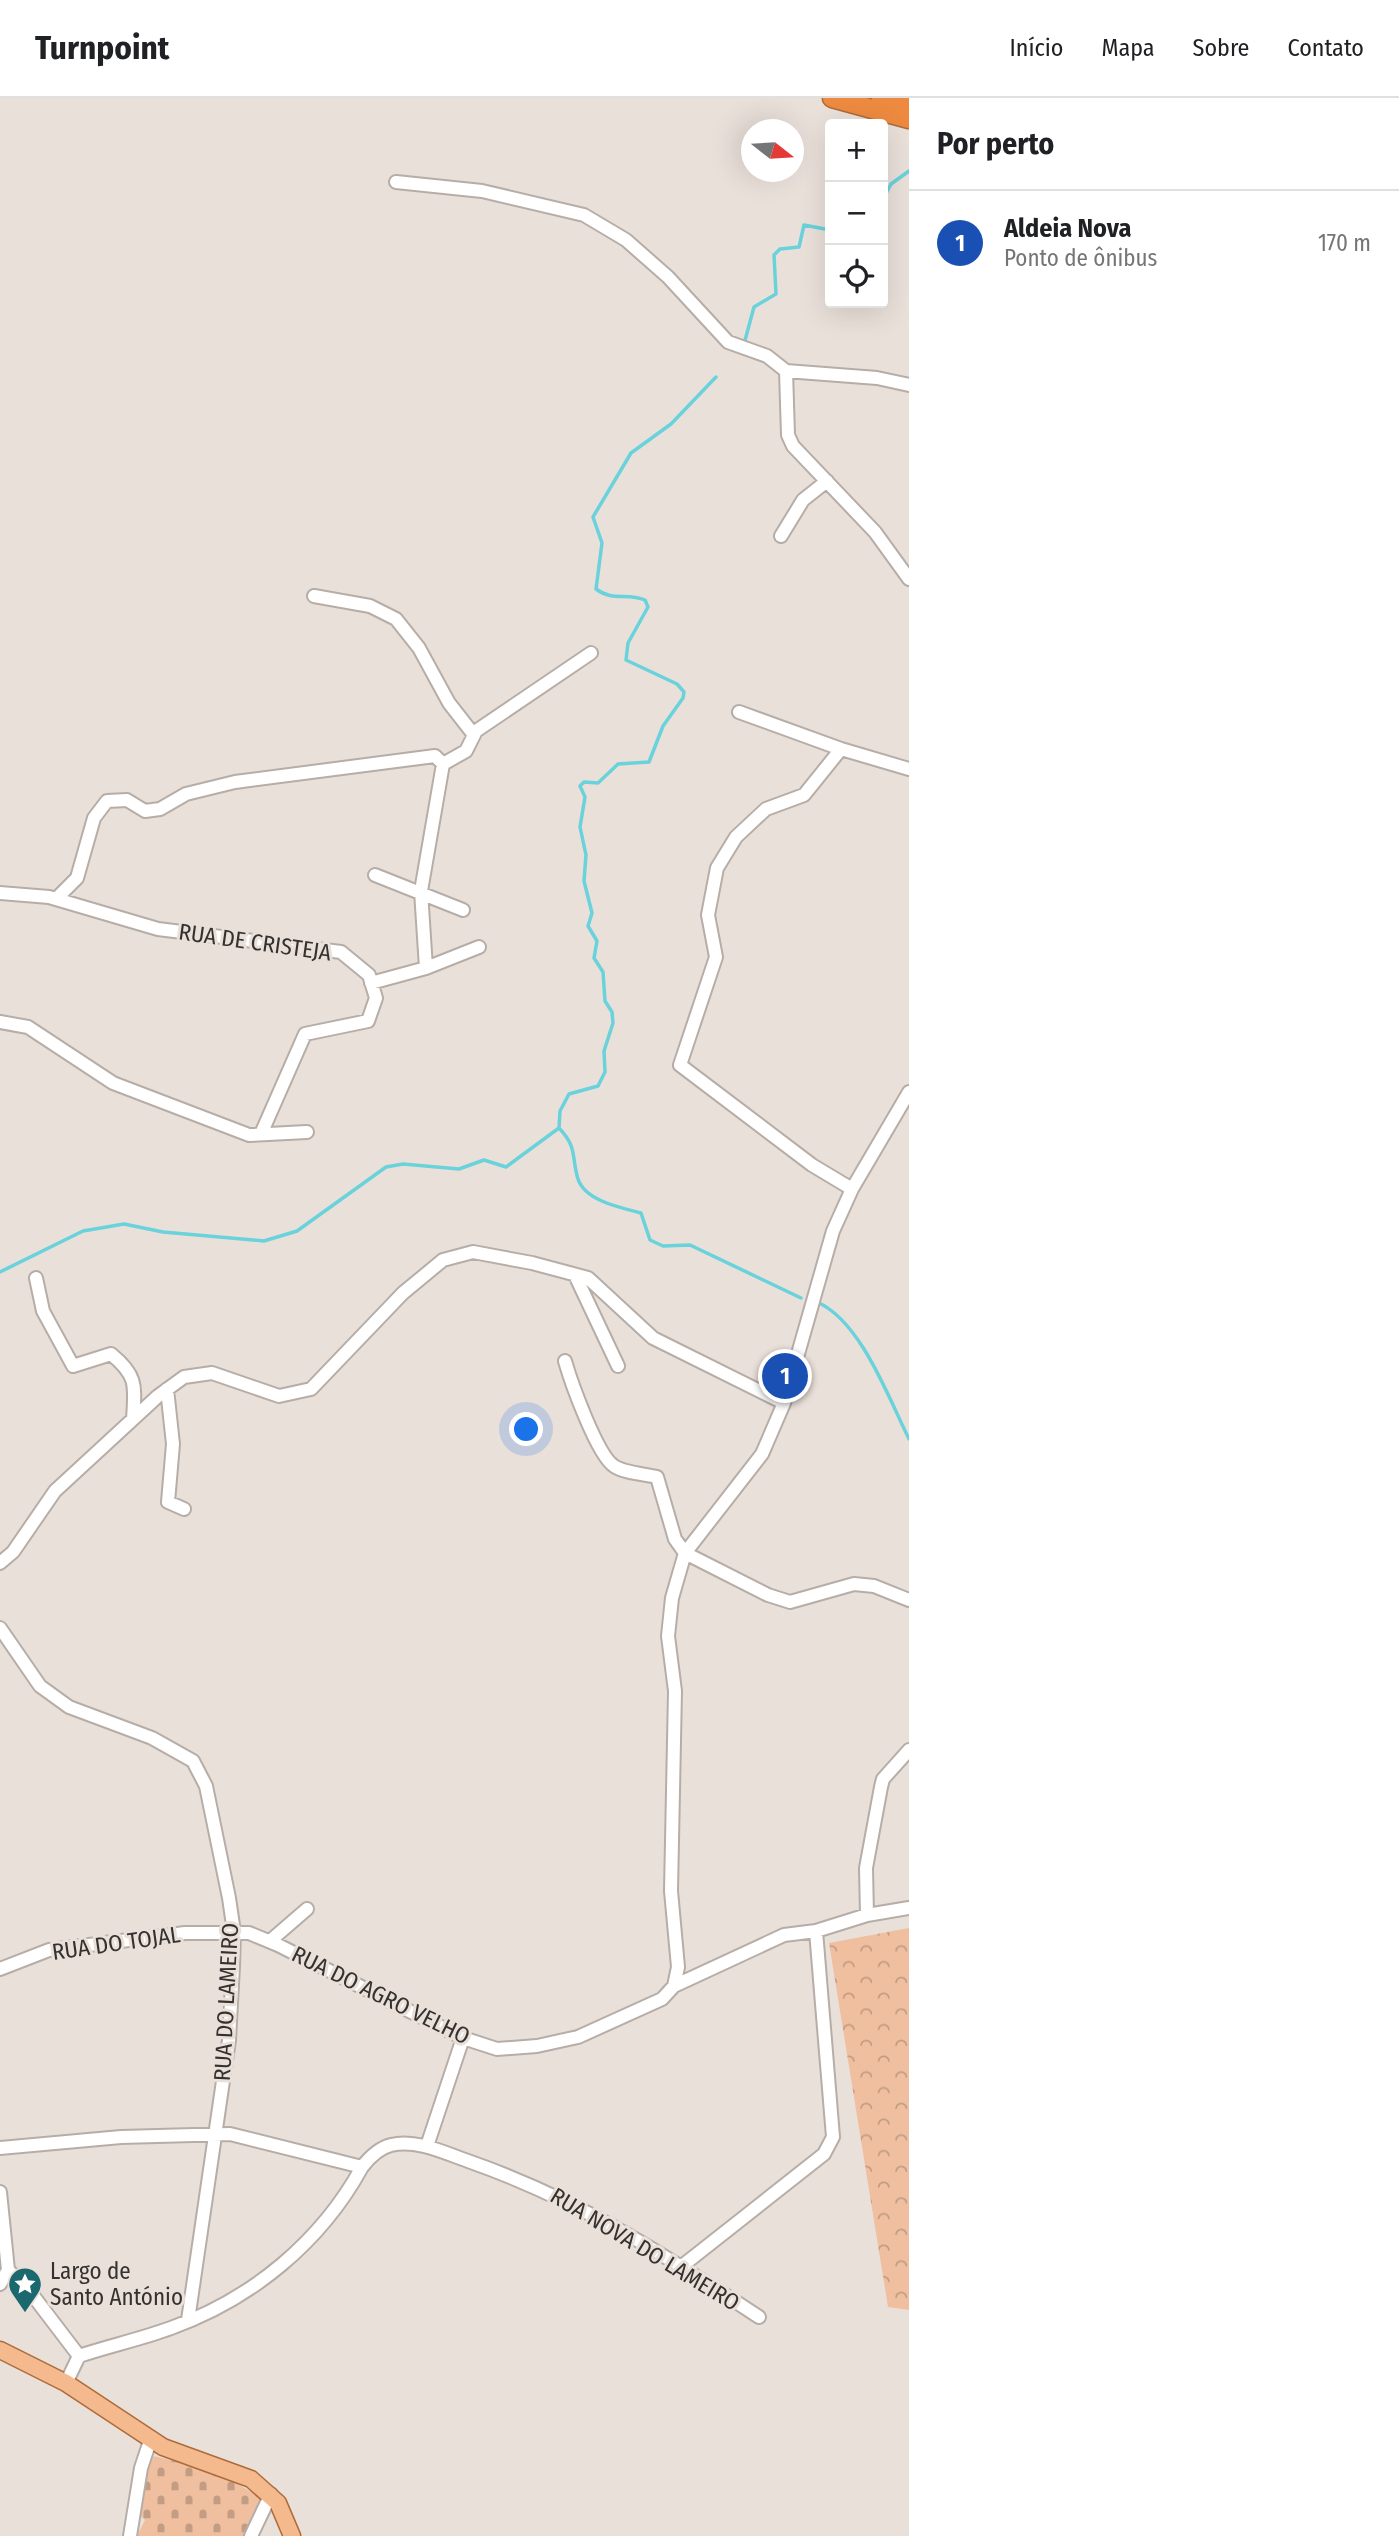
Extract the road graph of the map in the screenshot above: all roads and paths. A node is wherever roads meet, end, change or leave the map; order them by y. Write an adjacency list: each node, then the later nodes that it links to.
1 (832, 98): 4 (highway)
2 (881, 98): 3 (highway)
3 (909, 105)
4 (909, 119)
5 (396, 182): 6 (street)
6 (786, 371): 7 (street); 8 (street)
7 (909, 385)
8 (827, 481): 9 (street); 10 (street)
9 (781, 536)
10 (909, 579)
11 (314, 596): 14 (street)
12 (592, 653): 14 (street)
13 (739, 712): 15 (street)
14 (474, 735): 16 (street)
15 (841, 748): 17 (street); 30 (street)
16 (443, 764): 20 (street); 21 (street)
17 (909, 769)
18 (375, 875): 20 (street)
19 (0, 893): 21 (street, RUA DE CRISTEJA)
20 (422, 895): 22 (street); 24 (street)
21 (56, 899): 25 (street, RUA DE CRISTEJA)
22 (463, 910)
23 (479, 947): 24 (street)
24 (426, 968): 25 (street)
25 (371, 984): 29 (street)
26 (0, 1022): 29 (street)
27 (909, 1092): 30 (street)
28 (307, 1132): 29 (street)
29 (261, 1134)
30 (852, 1189): 36 (street)
31 (575, 1275): 34 (street); 35 (street); 36 (street)
32 (36, 1278): 37 (street)
33 (565, 1361): 39 (street)
34 (618, 1366)
35 (167, 1390): 37 (street); 38 (street)
36 (784, 1403): 39 (street)
37 (133, 1419): 40 (street)
38 (184, 1509)
39 (685, 1553): 41 (street); 51 (street)
40 (0, 1563)
41 (909, 1600)
42 (0, 1628): 48 (street, RUA DO LAMEIRO)
43 (909, 1751): 46 (street)
44 (909, 1908): 46 (street, RUA DO AGRO VELHO)
45 (307, 1909): 49 (street)
46 (866, 1915): 47 (street, RUA DO AGRO VELHO)
47 (816, 1931): 51 (street, RUA DO AGRO VELHO); 58 (street)
48 (234, 1932): 49 (street, RUA DO AGRO VELHO); 50 (street, RUA DO TOJAL); 53 (street, RUA DO LAMEIRO)
49 (270, 1941): 52 (street, RUA DO AGRO VELHO)
50 (0, 1969)
51 (674, 1986): 52 (street, RUA DO AGRO VELHO)
52 (463, 2038): 54 (street)
53 (213, 2134): 55 (street); 56 (street); 62 (street, RUA DO LAMEIRO)
54 (427, 2147): 56 (street, RUA NOVA DO LAMEIRO); 58 (street, RUA NOVA DO LAMEIRO)
55 (0, 2148)
56 (362, 2167): 62 (street)
57 (0, 2192): 59 (street)
58 (682, 2266): 61 (street, RUA NOVA DO LAMEIRO)
59 (8, 2270): 60 (street); 64 (street)
60 (0, 2284)
61 (759, 2317)
62 (188, 2320): 64 (street)
63 (0, 2350): 65 (main road)
64 (79, 2356): 65 (street)
65 (66, 2383): 66 (main road)
66 (151, 2438): 67 (main road); 68 (street)
67 (271, 2494): 69 (street); 70 (main road)
68 (131, 2536)
69 (251, 2536)
70 (292, 2536)

